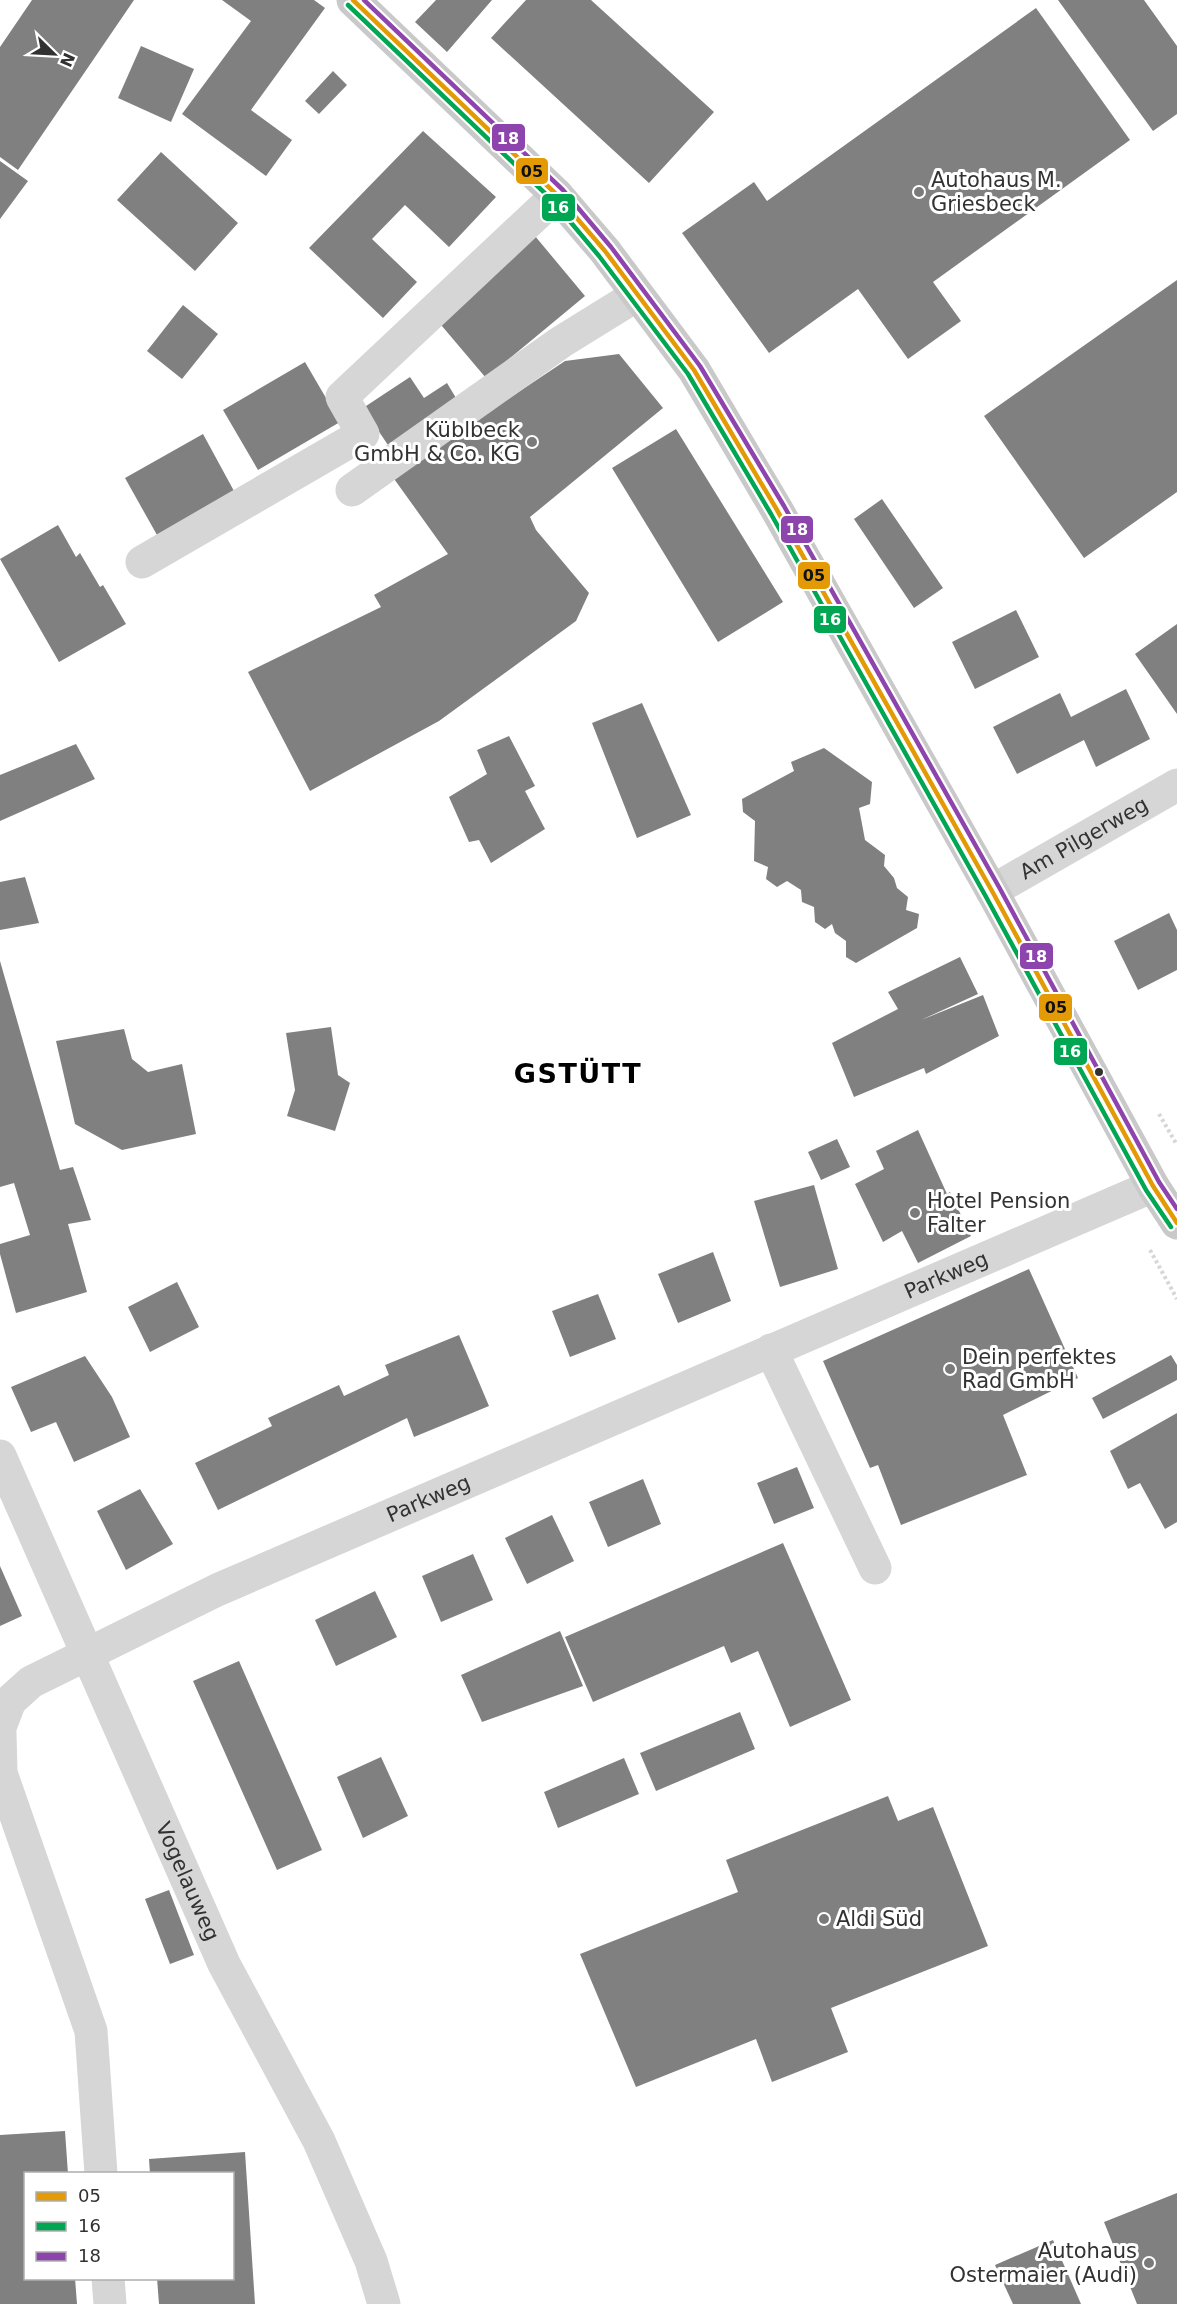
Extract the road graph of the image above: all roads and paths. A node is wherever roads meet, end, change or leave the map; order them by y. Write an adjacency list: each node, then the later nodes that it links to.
1 (353, 0): 2 (main road)
2 (557, 195): 3 (main road); 5 (street)
3 (638, 295): 4 (street); 7 (main road)
4 (352, 490)
5 (142, 562)
6 (1177, 785): 7 (street, Am Pilgerweg)
7 (992, 891): 8 (main road)
8 (1153, 1186): 9 (main road); 10 (street, Parkweg)
9 (1177, 1223)
10 (771, 1350): 12 (street); 13 (street, Parkweg)
11 (0, 1456): 13 (street, Vogelauweg)
12 (875, 1568)
13 (88, 1654): 14 (street, Parkweg); 19 (street, Vogelauweg)
14 (0, 1727)
15 (0, 1733): 16 (street)
16 (101, 2172)
17 (108, 2280): 18 (street)
18 (110, 2304)
19 (384, 2304)

